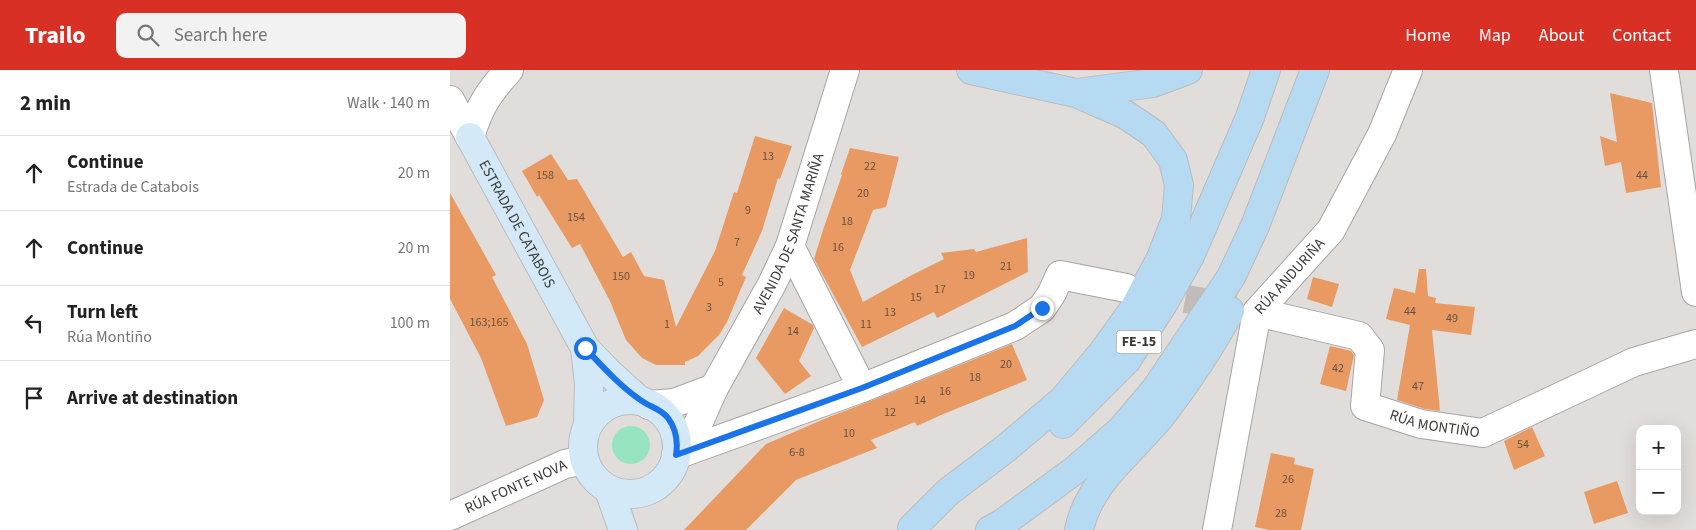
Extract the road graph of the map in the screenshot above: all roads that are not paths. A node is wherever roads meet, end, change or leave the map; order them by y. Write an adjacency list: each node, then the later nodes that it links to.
1 (509, 70): 11 (street)
2 (844, 70): 12 (street, AVENIDA DE SANTA MARIÑA)
3 (971, 70): 9 (highway)
4 (1188, 70): 9 (highway)
5 (1266, 70): 27 (highway, FE-15)
6 (1317, 70): 30 (highway, FE-15); 31 (highway)
7 (1408, 70): 15 (street, RÚA ANDURIÑA)
8 (1664, 70): 14 (street)
9 (1076, 93): 27 (highway)
10 (450, 100): 11 (street, ESTRADA DE CATABOIS)
11 (470, 137): 17 (main road, ESTRADA DE CATABOIS)
12 (790, 246): 18 (street, AVENIDA DE SANTA MARIÑA); 19 (street)
13 (1126, 288): 19 (street)
14 (1696, 292)
15 (1257, 312): 16 (street, RÚA MONTIÑO); 32 (street, RÚA ANDURIÑA)
16 (1696, 344)
17 (585, 348): 20 (main road, ESTRADA DE CATABOIS); 21 (main road, ESTRADA DE CATABOIS)
18 (714, 388): 20 (street); 22 (street, AVENIDA DE SANTA MARIÑA)
19 (862, 388): 22 (street)
20 (645, 403): 21 (main road); 22 (main road)
21 (588, 423): 23 (main road)
22 (677, 453): 25 (main road)
23 (584, 460): 24 (main road); 26 (street, RÚA FONTE NOVA)
24 (609, 490): 25 (main road); 28 (main road)
25 (647, 491): 29 (main road)
26 (450, 516)
27 (909, 529)
28 (623, 530)
29 (637, 530)
30 (990, 530)
31 (1079, 530)
32 (1217, 530)

